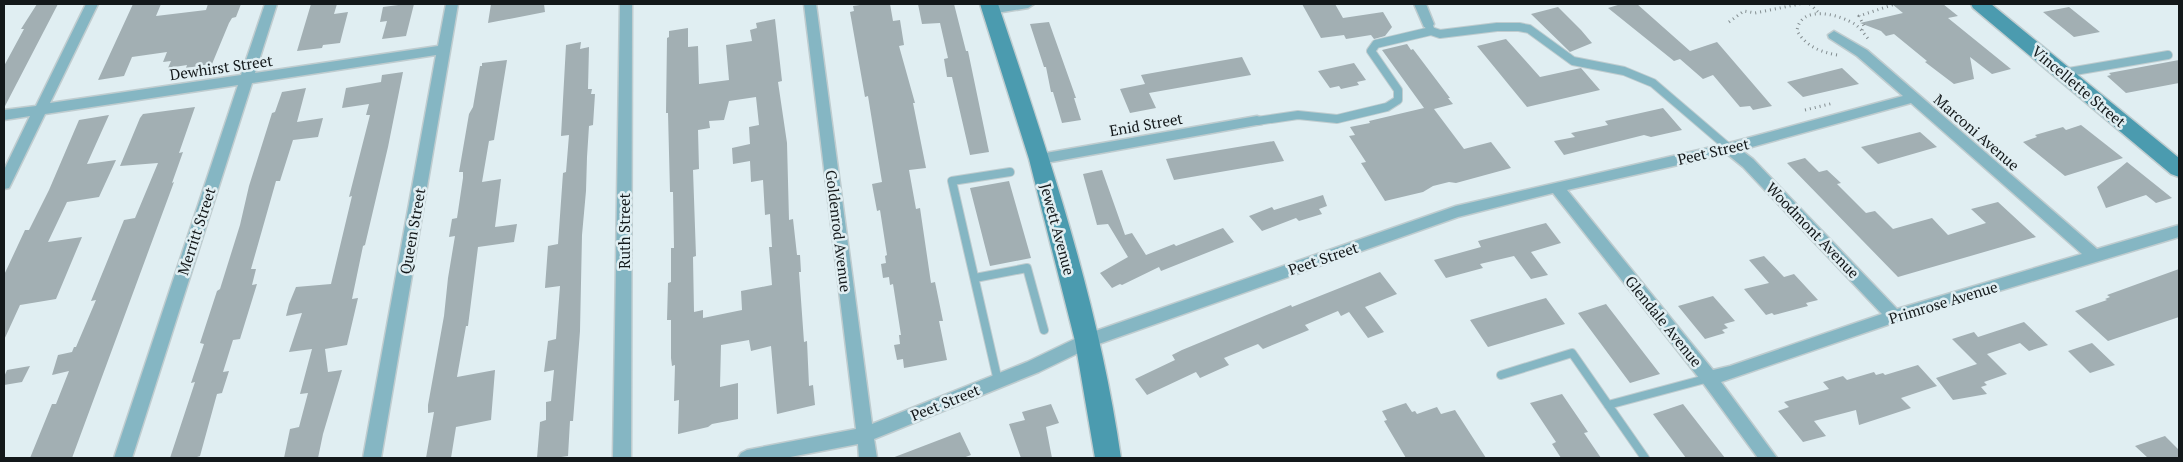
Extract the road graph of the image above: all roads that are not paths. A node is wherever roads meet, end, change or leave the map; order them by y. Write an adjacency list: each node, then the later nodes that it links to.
1 (92, 4): 17 (street)
2 (271, 4): 15 (street, Merritt Street)
3 (452, 4): 12 (street, Queen Street)
4 (626, 4): 39 (street, Ruth Street)
5 (810, 4): 36 (street, Goldenrod Avenue)
6 (1028, 4): 9 (street)
7 (1420, 4): 10 (street)
8 (1980, 4): 14 (main road, Vincellette Street)
9 (990, 7): 21 (main road, Jewett Avenue)
10 (1429, 28): 19 (lane); 20 (lane)
11 (1834, 35): 16 (street, Marconi Avenue)
12 (443, 50): 15 (street, Dewhirst Street); 38 (street, Queen Street)
13 (2168, 55): 14 (lane)
14 (2063, 73): 22 (main road, Vincellette Street)
15 (245, 81): 17 (street, Dewhirst Street); 37 (street, Merritt Street)
16 (1913, 98): 20 (street, Peet Street); 27 (street, Marconi Avenue)
17 (40, 110): 18 (street, Dewhirst Street); 24 (street)
18 (4, 115)
19 (1258, 121): 21 (street, Enid Street)
20 (1729, 148): 25 (street, Peet Street); 29 (street, Woodmont Avenue)
21 (1040, 159): 31 (main road, Jewett Avenue)
22 (2179, 169)
23 (1010, 172): 28 (lane)
24 (4, 184)
25 (1556, 187): 31 (street, Peet Street); 33 (street, Glendale Avenue)
26 (2179, 231): 27 (street, Primrose Avenue)
27 (2096, 257): 29 (street, Primrose Avenue)
28 (975, 278): 30 (lane); 34 (lane)
29 (1894, 316): 33 (street, Primrose Avenue)
30 (1044, 330)
31 (1087, 340): 34 (street, Peet Street); 42 (main road, Jewett Avenue)
32 (1501, 375): 35 (lane)
33 (1709, 378): 35 (lane); 44 (street, Glendale Avenue)
34 (998, 381): 36 (street, Peet Street)
35 (1608, 405): 43 (lane)
36 (864, 435): 40 (street, Peet Street); 41 (street, Goldenrod Avenue)
37 (123, 458)
38 (372, 458)
39 (622, 458)
40 (747, 458)
41 (868, 458)
42 (1108, 458)
43 (1645, 458)
44 (1768, 458)

